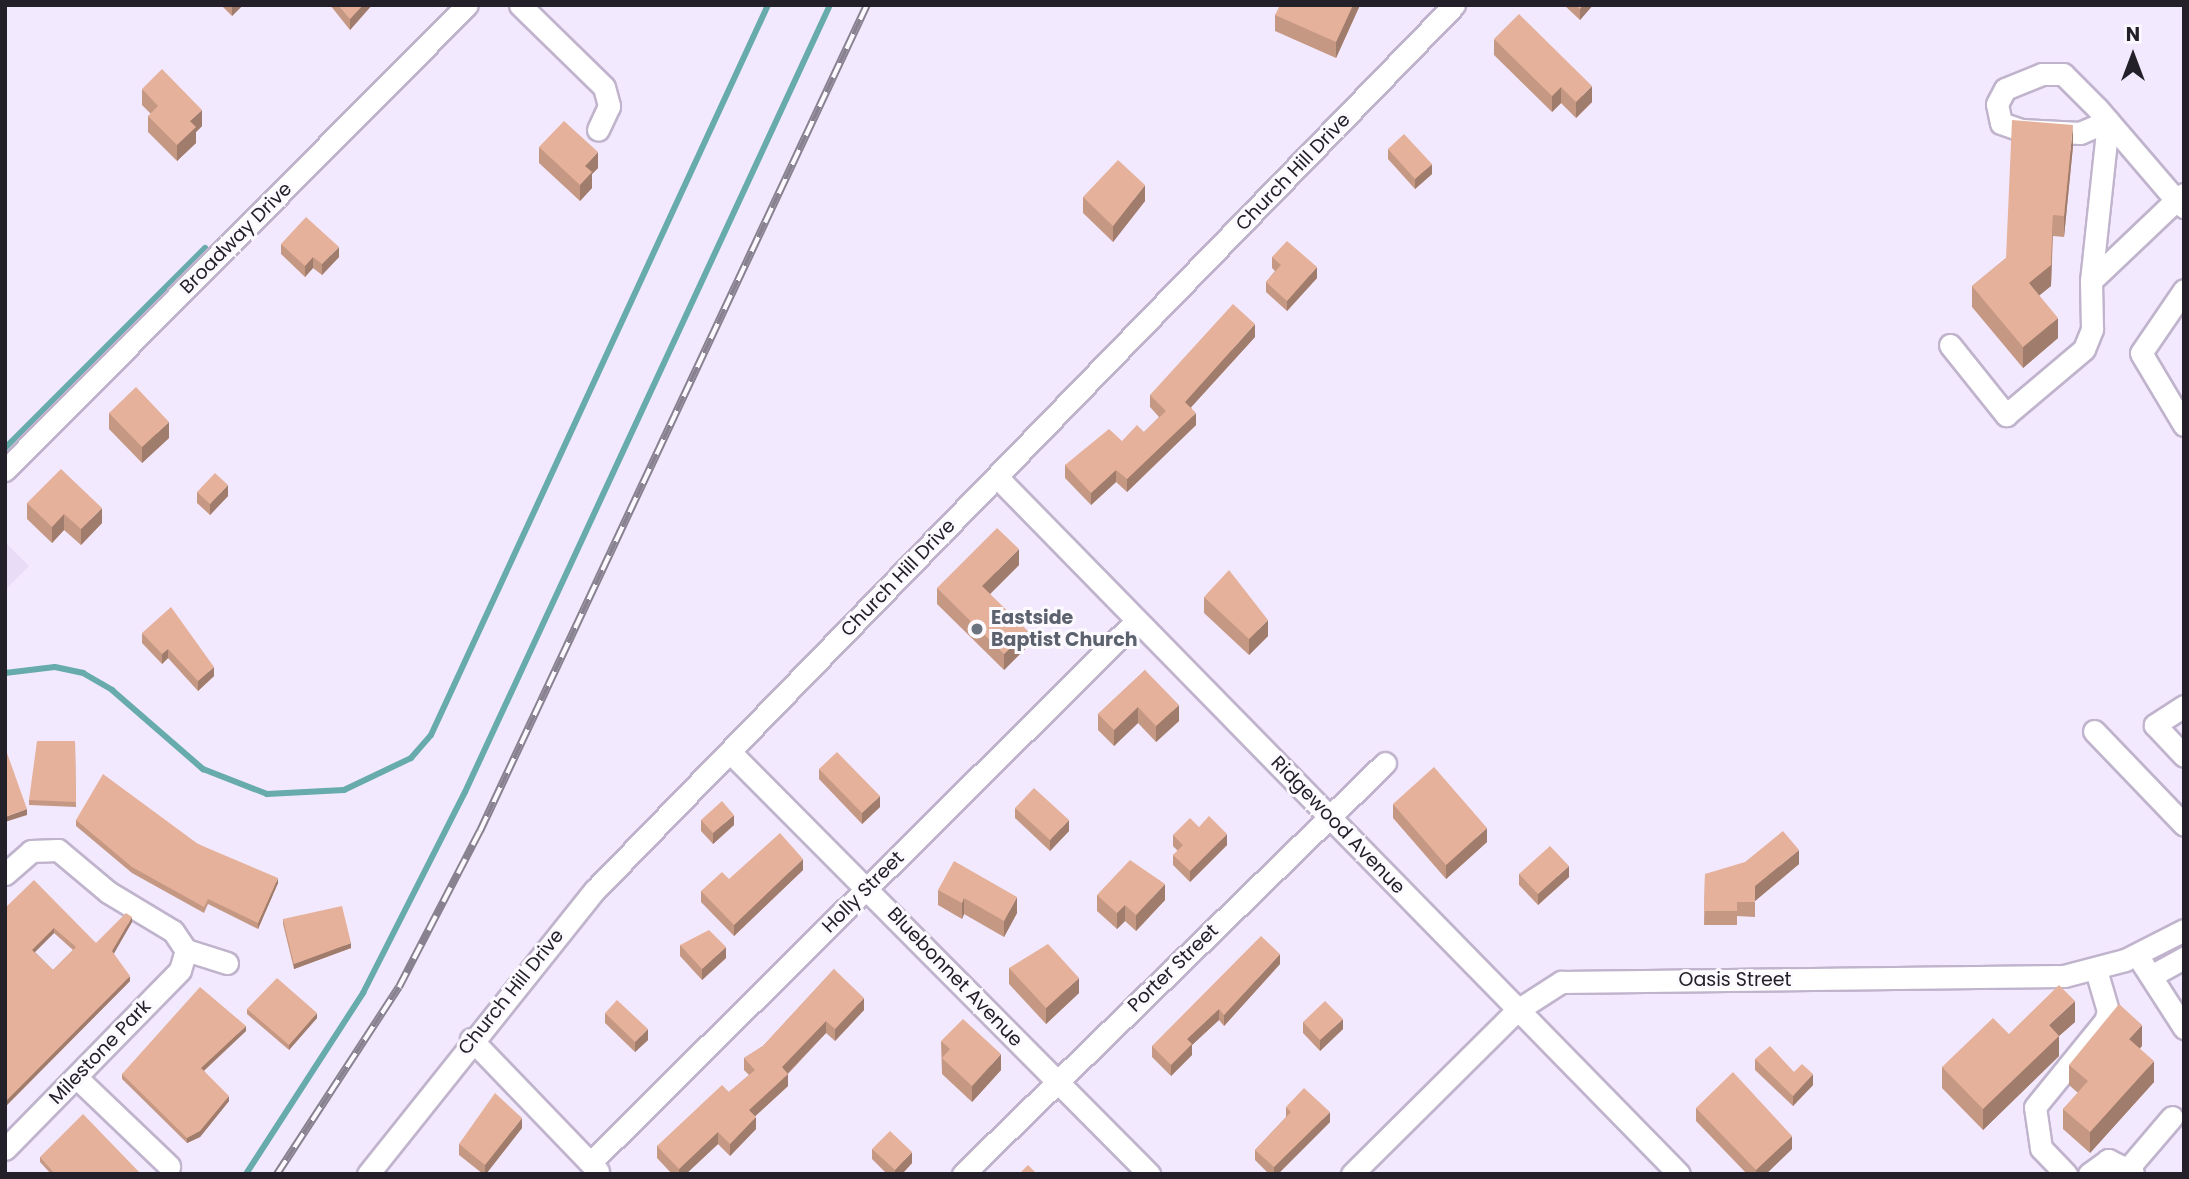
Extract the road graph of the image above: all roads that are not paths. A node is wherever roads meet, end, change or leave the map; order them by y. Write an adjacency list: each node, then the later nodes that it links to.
1 (467, 5): 11 (street, Broadway Drive)
2 (520, 5): 5 (street)
3 (1454, 5): 12 (street, Church Hill Drive)
4 (2108, 121): 4 (street); 6 (street); 7 (street)
5 (598, 130)
6 (2181, 200): 7 (street)
7 (2091, 281): 9 (street)
8 (2184, 290): 10 (street)
9 (1950, 345)
10 (2184, 425)
11 (5, 470)
12 (997, 477): 13 (street, Ridgewood Avenue); 16 (street, Church Hill Drive)
13 (1136, 621): 19 (street, Ridgewood Avenue); 22 (street, Holly Street)
14 (2184, 706): 17 (street)
15 (2094, 731): 20 (street)
16 (730, 752): 22 (street, Bluebonnet Avenue); 32 (street, Church Hill Drive)
17 (2184, 756)
18 (1385, 763): 19 (street, Porter Street)
19 (1330, 815): 30 (street, Ridgewood Avenue); 34 (street, Porter Street)
20 (2184, 825)
21 (5, 874): 24 (street)
22 (868, 888): 34 (street, Bluebonnet Avenue); 38 (street, Holly Street)
23 (2181, 939): 25 (street, Oasis Street)
24 (186, 950): 27 (street); 33 (street, Milestone Park)
25 (2137, 955): 28 (street, Oasis Street); 29 (street)
26 (2184, 958): 29 (street)
27 (227, 963)
28 (2096, 970): 30 (street, Oasis Street); 45 (street)
29 (2151, 976): 31 (street)
30 (1516, 1011): 43 (street, Oasis Street); 44 (street, Ridgewood Avenue)
31 (2184, 1028)
32 (471, 1039): 38 (street); 40 (street, Church Hill Drive)
33 (76, 1077): 36 (street, Milestone Park); 37 (street)
34 (1056, 1081): 41 (street, Porter Street); 42 (street, Bluebonnet Avenue)
35 (2172, 1117): 39 (street)
36 (5, 1149)
37 (169, 1166)
38 (595, 1168)
39 (2132, 1172): 46 (street)
40 (368, 1174)
41 (963, 1174)
42 (1149, 1174)
43 (1352, 1174)
44 (1679, 1174)
45 (2066, 1174)
46 (2089, 1174)

